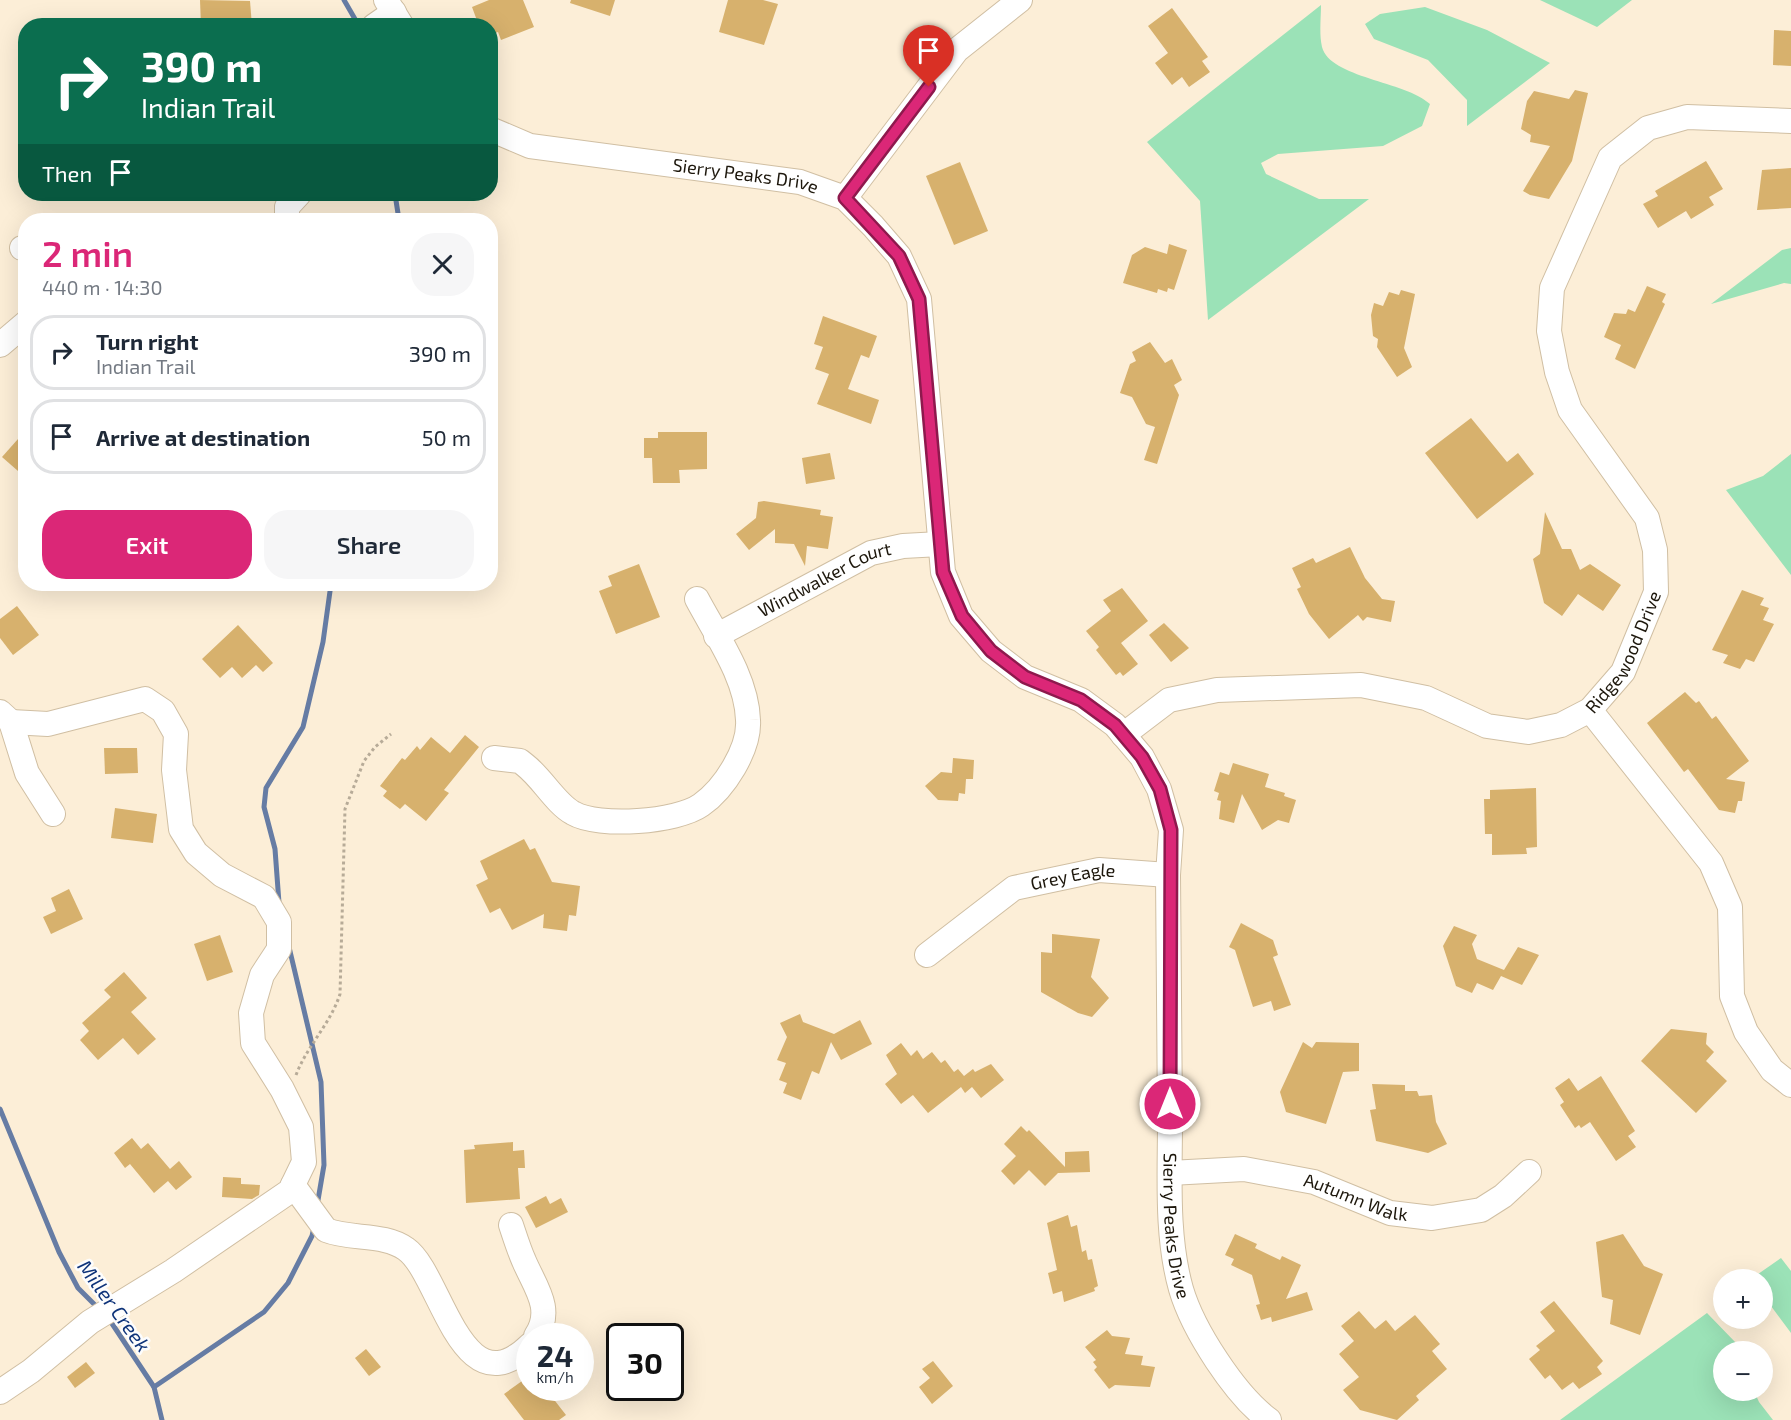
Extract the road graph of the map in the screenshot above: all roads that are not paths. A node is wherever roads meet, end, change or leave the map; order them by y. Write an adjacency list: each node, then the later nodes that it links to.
1 (1020, 0): 4 (street)
2 (1791, 121): 10 (street, Ridgewood Drive)
3 (498, 132): 4 (street, Sierry Peaks Drive)
4 (845, 198): 7 (street, Sierry Peaks Drive)
5 (18, 330): 6 (street)
6 (0, 345)
7 (940, 544): 9 (street, Windwalker Court); 12 (street, Sierry Peaks Drive)
8 (697, 599): 9 (street)
9 (716, 636): 13 (street)
10 (1590, 710): 12 (street, Ridgewood Drive); 17 (street)
11 (5, 717): 14 (street); 20 (street)
12 (1123, 735): 15 (street, Sierry Peaks Drive)
13 (494, 758)
14 (53, 814)
15 (1168, 875): 16 (street, Grey Eagle); 19 (street, Sierry Peaks Drive)
16 (927, 956)
17 (1791, 1085)
18 (1529, 1172): 19 (street, Autumn Walk)
19 (1170, 1173): 25 (street, Sierry Peaks Drive)
20 (293, 1185): 23 (street); 24 (street)
21 (511, 1225): 22 (street)
22 (542, 1323)
23 (516, 1355)
24 (0, 1392)
25 (1269, 1420)

